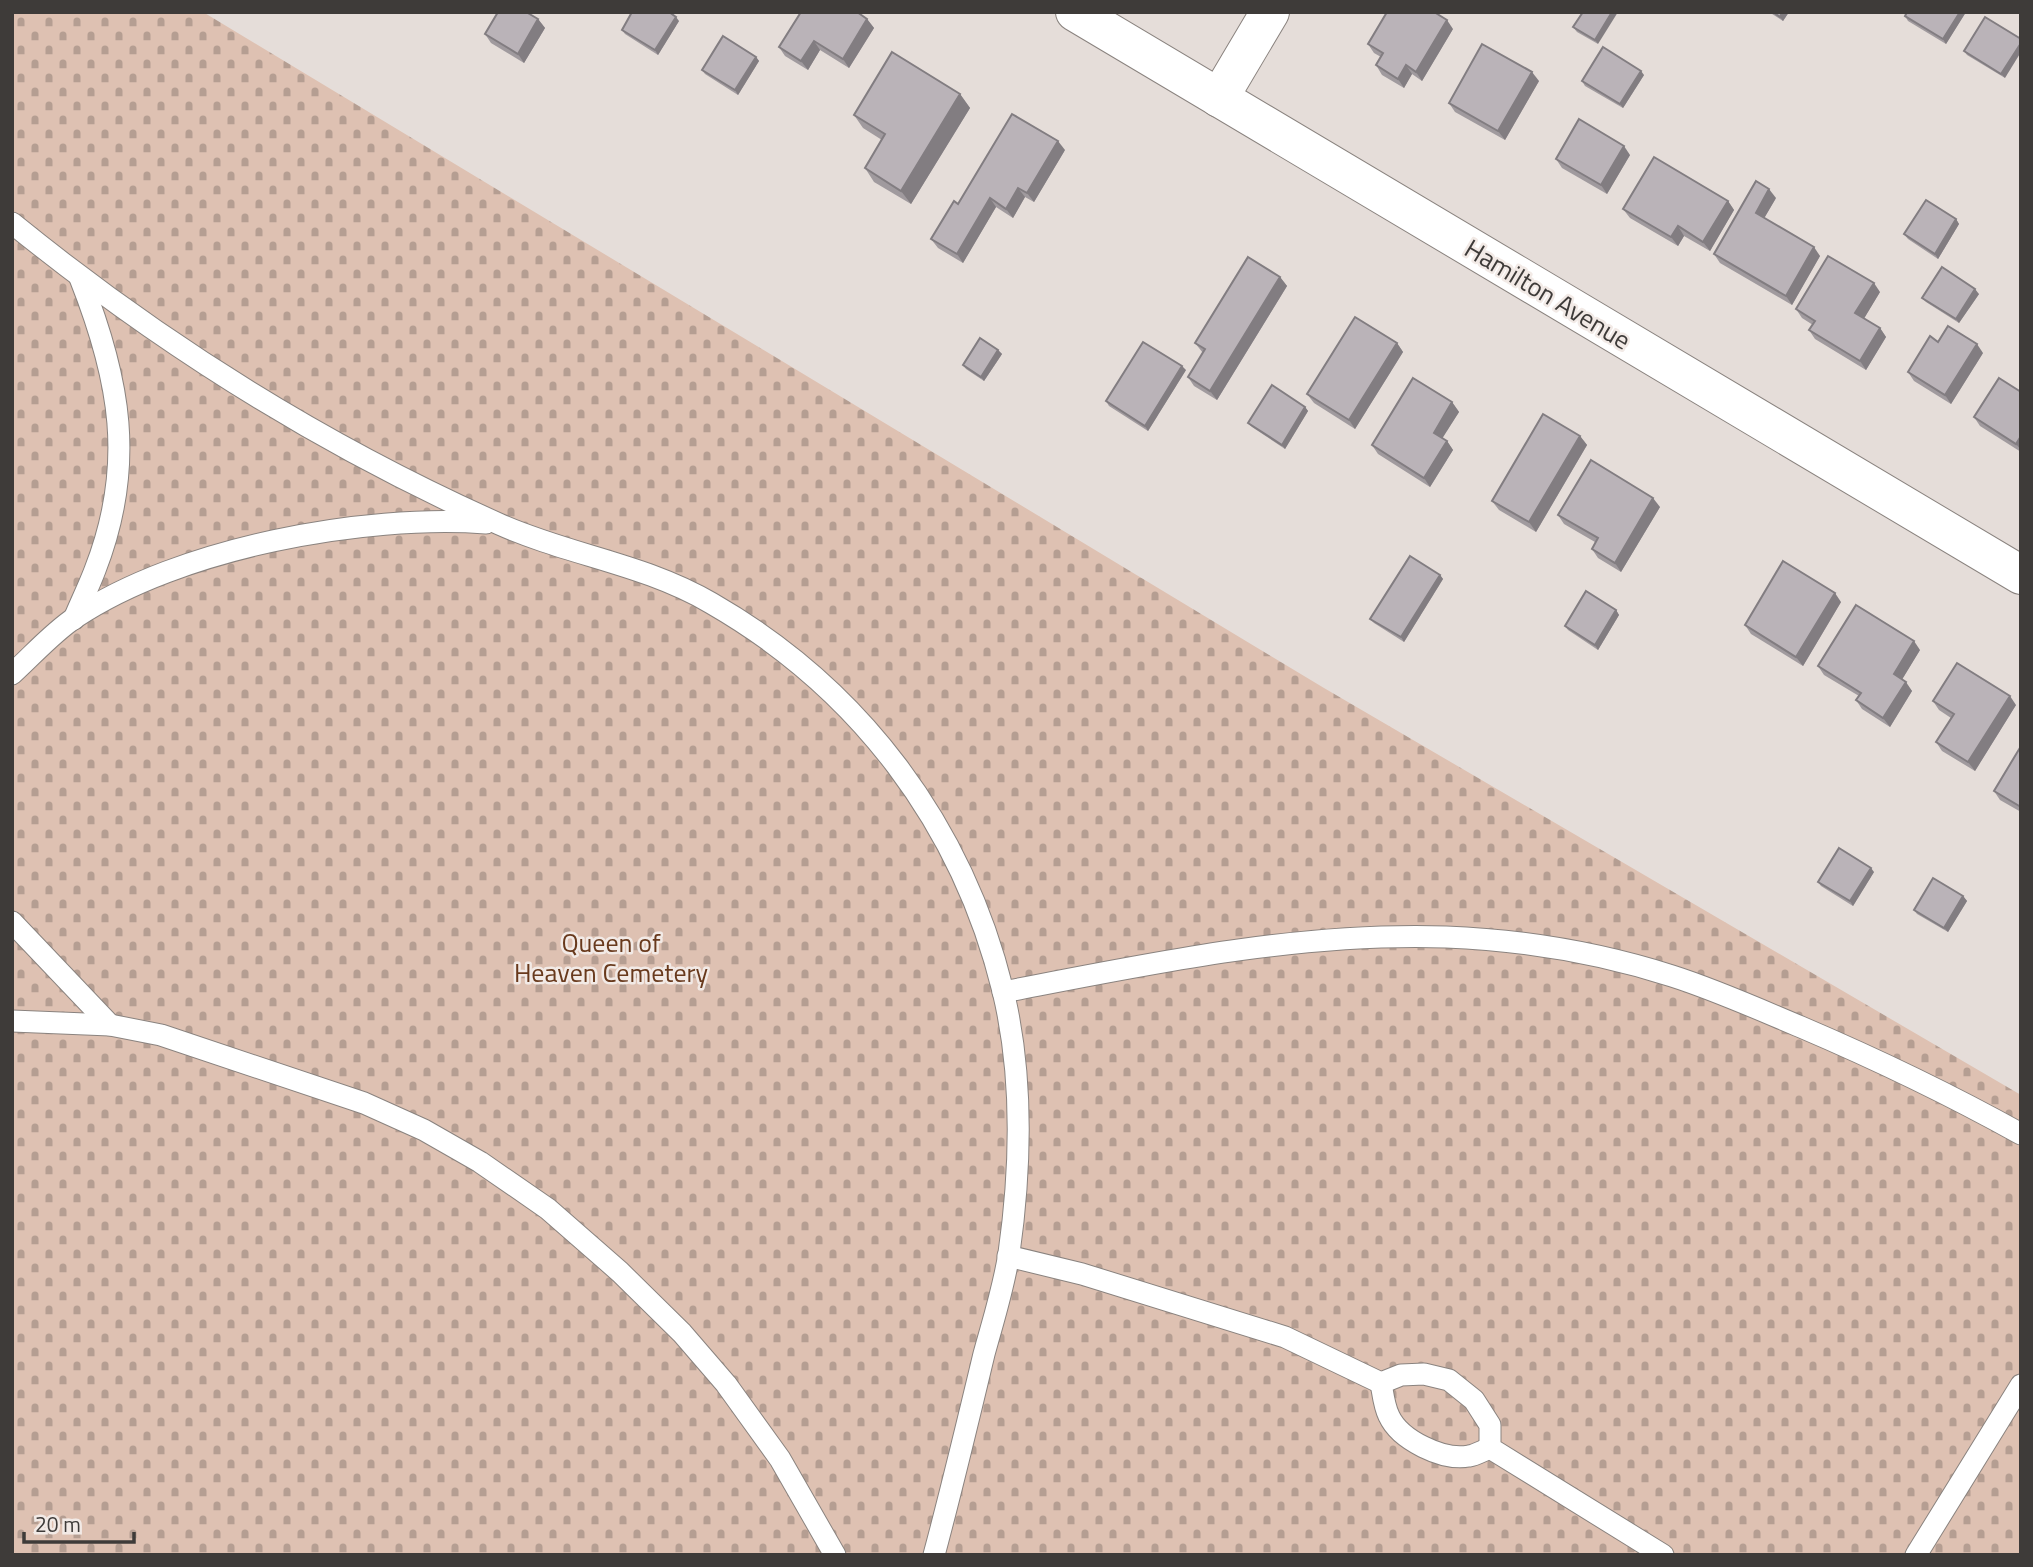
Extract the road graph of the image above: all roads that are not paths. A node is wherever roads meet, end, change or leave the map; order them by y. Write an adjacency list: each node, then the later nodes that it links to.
1 (1075, 12): 3 (street, Hamilton Avenue)
2 (1270, 12): 3 (street)
3 (1219, 98): 7 (street, Hamilton Avenue)
4 (12, 223): 5 (lane)
5 (80, 278): 6 (lane); 8 (lane)
6 (498, 524): 8 (lane); 11 (lane)
7 (2021, 575)
8 (74, 619): 9 (lane)
9 (12, 674)
10 (12, 922): 13 (lane)
11 (1003, 992): 14 (lane); 15 (lane)
12 (12, 1021): 13 (lane)
13 (110, 1025): 19 (lane)
14 (2021, 1134)
15 (1008, 1256): 16 (lane); 20 (lane)
16 (1381, 1383): 18 (lane); 18 (lane)
17 (2021, 1385): 22 (lane)
18 (1490, 1448): 21 (lane)
19 (835, 1555)
20 (934, 1555)
21 (1662, 1555)
22 (1916, 1555)

